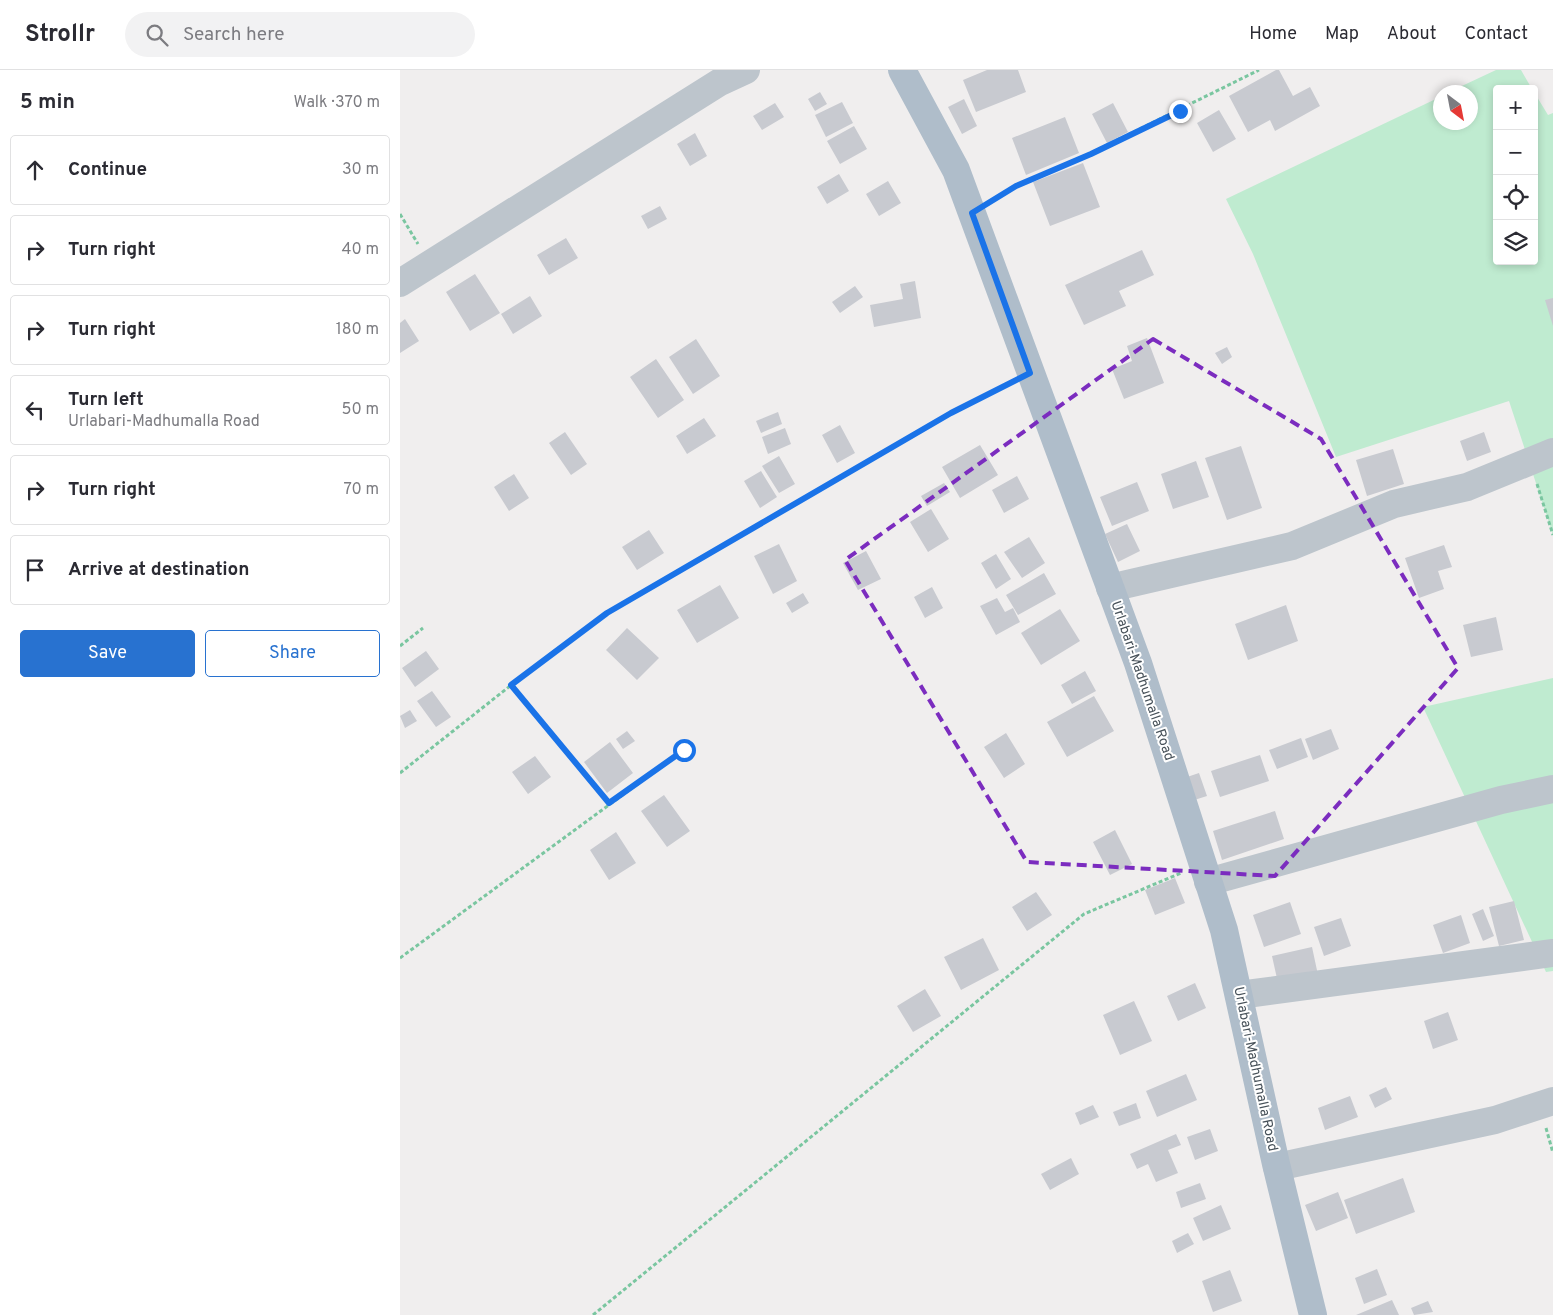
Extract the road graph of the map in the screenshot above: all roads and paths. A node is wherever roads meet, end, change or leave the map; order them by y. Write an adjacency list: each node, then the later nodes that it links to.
1 (746, 70): 6 (street)
2 (902, 70): 4 (main road, Urlabari-Madhumalla Road)
3 (1259, 70): 4 (path)
4 (972, 213): 8 (main road, Urlabari-Madhumalla Road)
5 (400, 214): 6 (path)
6 (430, 264): 7 (street)
7 (400, 283)
8 (1030, 373): 11 (main road, Urlabari-Madhumalla Road); 14 (path)
9 (1541, 456): 10 (path); 11 (street)
10 (1553, 535)
11 (1110, 588): 19 (main road, Urlabari-Madhumalla Road)
12 (423, 628): 13 (path)
13 (400, 646)
14 (511, 685): 16 (path); 18 (path)
15 (684, 750): 18 (path)
16 (400, 773)
17 (1553, 789): 19 (street)
18 (609, 803): 21 (path)
19 (1205, 873): 22 (main road, Urlabari-Madhumalla Road); 25 (path)
20 (1553, 952): 22 (street)
21 (400, 958)
22 (1239, 995): 24 (main road, Urlabari-Madhumalla Road)
23 (1553, 1101): 24 (street)
24 (1277, 1167): 26 (main road, Urlabari-Madhumalla Road)
25 (593, 1315)
26 (1313, 1315)

